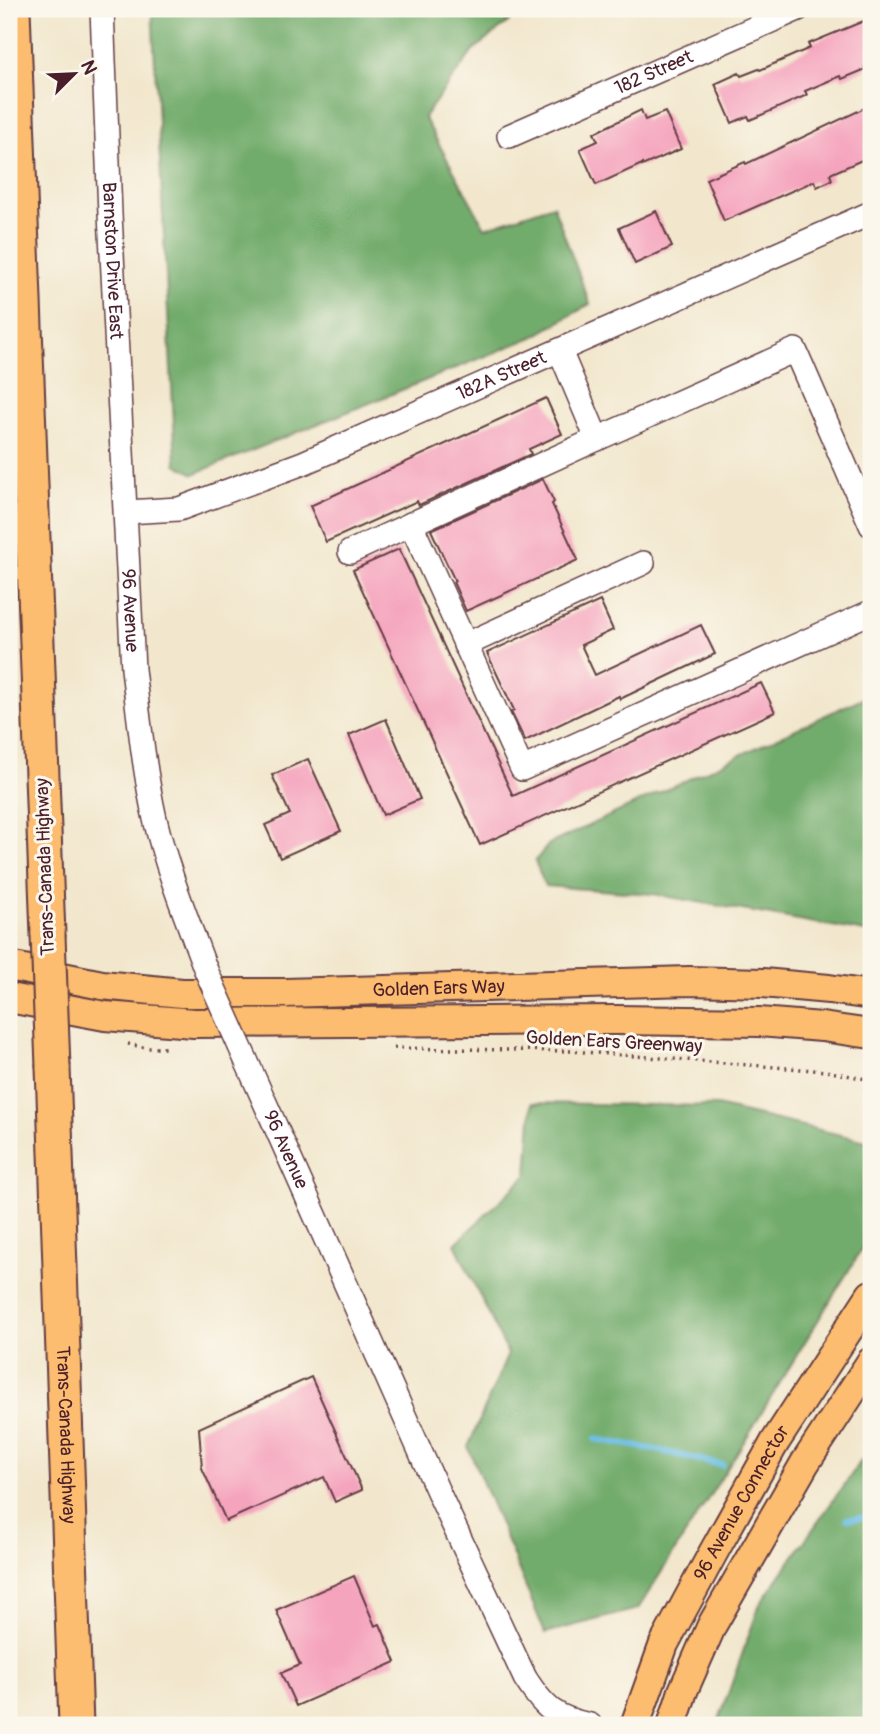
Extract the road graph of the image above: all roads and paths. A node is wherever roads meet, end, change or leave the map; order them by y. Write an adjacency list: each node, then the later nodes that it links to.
1 (13, 9): 24 (highway, Trans-Canada Highway, bridge)
2 (102, 9): 8 (street, Barnston Drive East)
3 (798, 9): 4 (street, 182 Street)
4 (509, 136)
5 (871, 213): 6 (street, 182A Street)
6 (560, 351): 7 (street); 8 (street, 182A Street)
7 (597, 439): 9 (street); 10 (street)
8 (126, 512): 23 (street, 96 Avenue, bridge)
9 (411, 524): 11 (street); 14 (street)
10 (871, 525)
11 (350, 552)
12 (643, 563): 14 (street)
13 (871, 612): 14 (street)
14 (465, 645)
15 (9, 966): 16 (main road, Golden Ears Way)
16 (871, 995)
17 (9, 998): 18 (main road, Golden Ears Way)
18 (871, 1034)
19 (395, 1048): 20 (path, Golden Ears Greenway)
20 (871, 1080)
21 (871, 1295): 26 (main road, 96 Avenue Connector)
22 (871, 1362): 27 (main road, 96 Avenue Connector)
23 (560, 1721): 25 (street, 96 Avenue)
24 (76, 1725)
25 (590, 1725)
26 (635, 1725)
27 (672, 1725)

